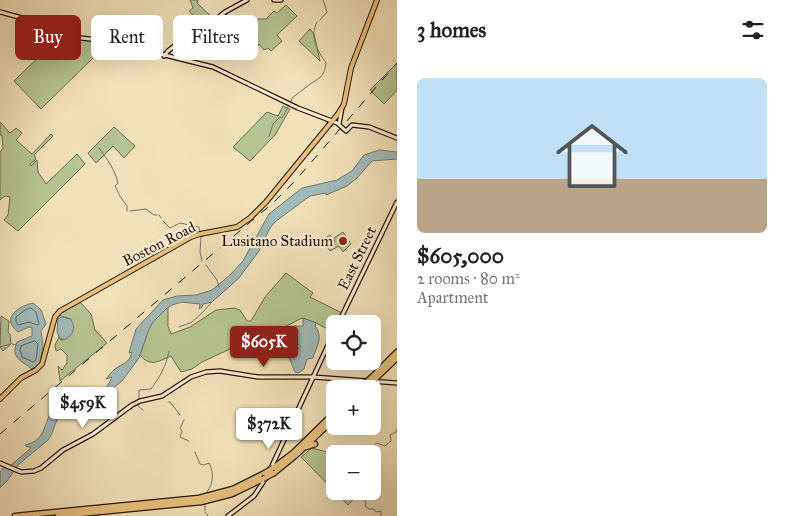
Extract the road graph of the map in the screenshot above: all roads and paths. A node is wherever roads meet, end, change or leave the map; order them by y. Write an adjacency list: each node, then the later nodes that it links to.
1 (247, 0): 6 (main road)
2 (274, 0): 3 (main road)
3 (281, 0)
4 (376, 0): 7 (main road, Boston Road)
5 (0, 12): 6 (main road)
6 (164, 56): 8 (main road)
7 (342, 108): 8 (main road, Boston Road); 9 (main road)
8 (332, 122): 9 (main road); 19 (main road, Boston Road)
9 (339, 125): 10 (main road)
10 (397, 138)
11 (397, 202): 12 (main road, East Street)
12 (342, 315)
13 (326, 349): 16 (main road)
14 (397, 352): 17 (highway)
15 (397, 358): 17 (highway)
16 (313, 377): 18 (main road); 26 (main road); 31 (main road)
17 (372, 380)
18 (397, 383)
19 (0, 399)
20 (326, 421): 25 (highway)
21 (326, 426): 24 (highway)
22 (299, 444): 25 (highway)
23 (315, 444): 24 (highway)
24 (299, 452): 27 (highway)
25 (287, 458): 27 (highway)
26 (0, 464)
27 (273, 470): 28 (highway, bridge); 28 (highway, bridge)
28 (126, 507): 29 (highway); 30 (highway)
29 (15, 516)
30 (58, 516)
31 (228, 516)

